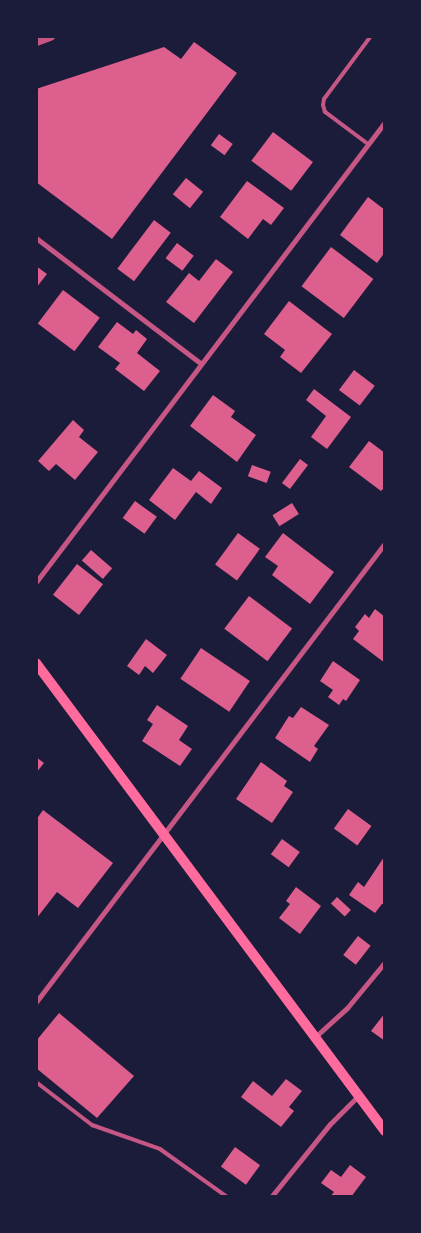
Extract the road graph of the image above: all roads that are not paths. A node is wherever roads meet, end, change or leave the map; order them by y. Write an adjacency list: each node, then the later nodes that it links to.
1 (50, 36): 3 (street)
2 (372, 36): 5 (lane)
3 (36, 41)
4 (385, 122): 5 (street)
5 (368, 144): 7 (street)
6 (36, 238): 7 (street)
7 (200, 364): 9 (street)
8 (385, 543): 11 (street)
9 (36, 582)
10 (36, 663): 11 (main road)
11 (163, 835): 13 (street); 14 (main road)
12 (385, 962): 14 (street)
13 (36, 1002)
14 (315, 1037): 16 (main road)
15 (36, 1082): 18 (lane)
16 (358, 1096): 17 (main road); 19 (street)
17 (385, 1131)
18 (226, 1197)
19 (271, 1197)

